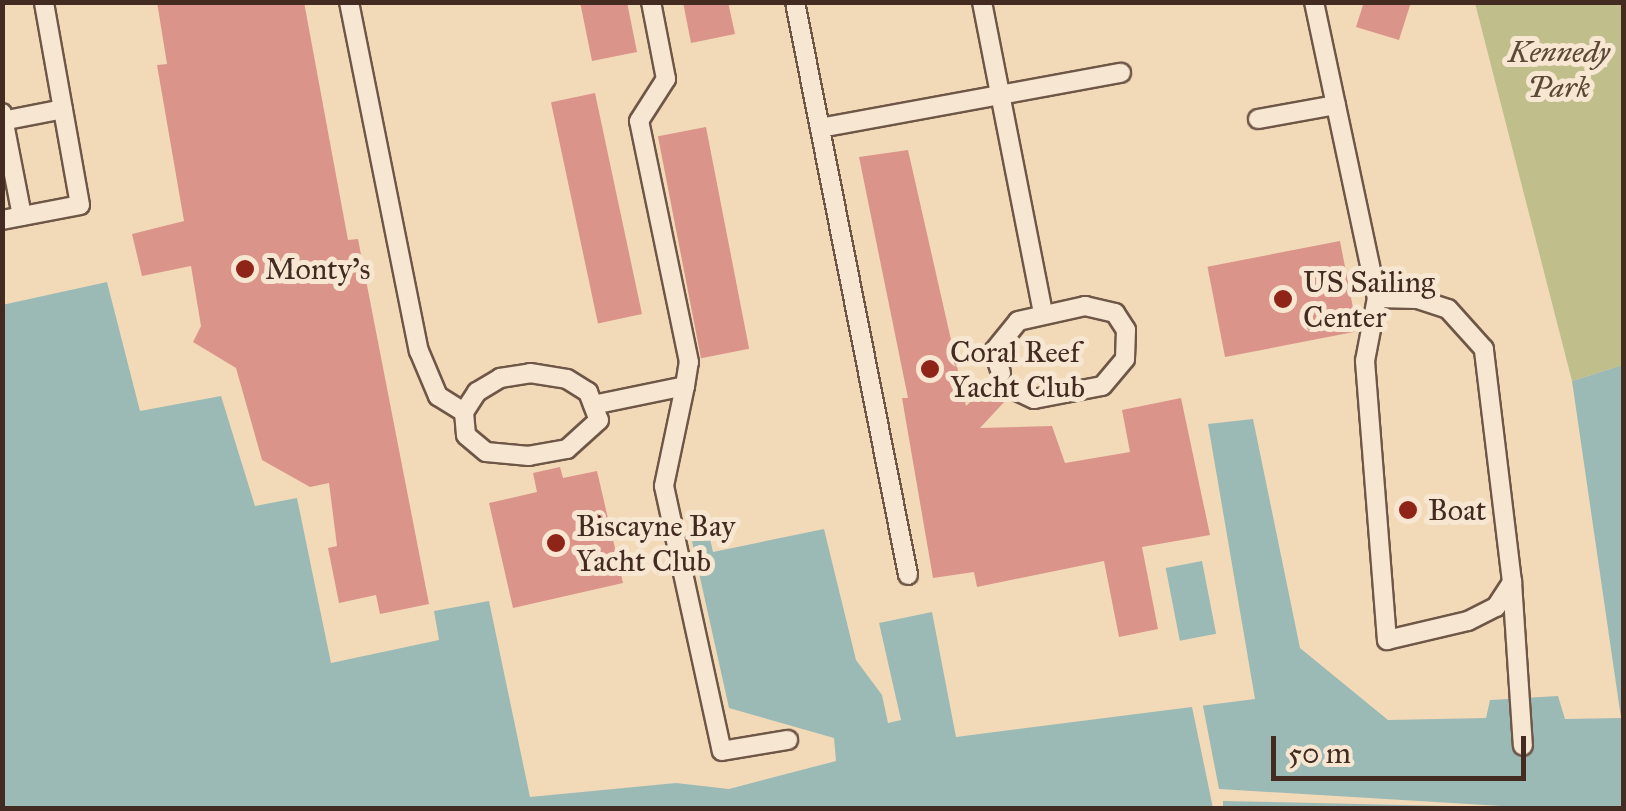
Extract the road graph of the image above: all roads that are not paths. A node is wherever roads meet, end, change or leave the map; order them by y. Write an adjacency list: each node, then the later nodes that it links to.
1 (44, 2): 10 (lane)
2 (349, 2): 22 (lane)
3 (650, 2): 19 (lane)
4 (795, 2): 13 (lane)
5 (982, 2): 8 (lane)
6 (1314, 2): 9 (lane)
7 (1121, 73): 8 (lane)
8 (999, 95): 13 (lane); 17 (lane)
9 (1336, 105): 12 (lane); 16 (lane)
10 (63, 110): 11 (lane); 14 (lane)
11 (3, 118): 14 (lane)
12 (1258, 120)
13 (820, 128): 23 (lane)
14 (22, 216): 15 (lane)
15 (2, 220)
16 (1377, 298): 24 (lane); 24 (lane)
17 (1043, 314): 18 (lane); 20 (lane)
18 (1001, 373)
19 (685, 386): 21 (lane); 25 (lane)
20 (1015, 390)
21 (593, 405): 22 (lane); 22 (lane)
22 (464, 412)
23 (908, 575)
24 (1512, 582): 26 (lane)
25 (788, 740)
26 (1523, 746)

